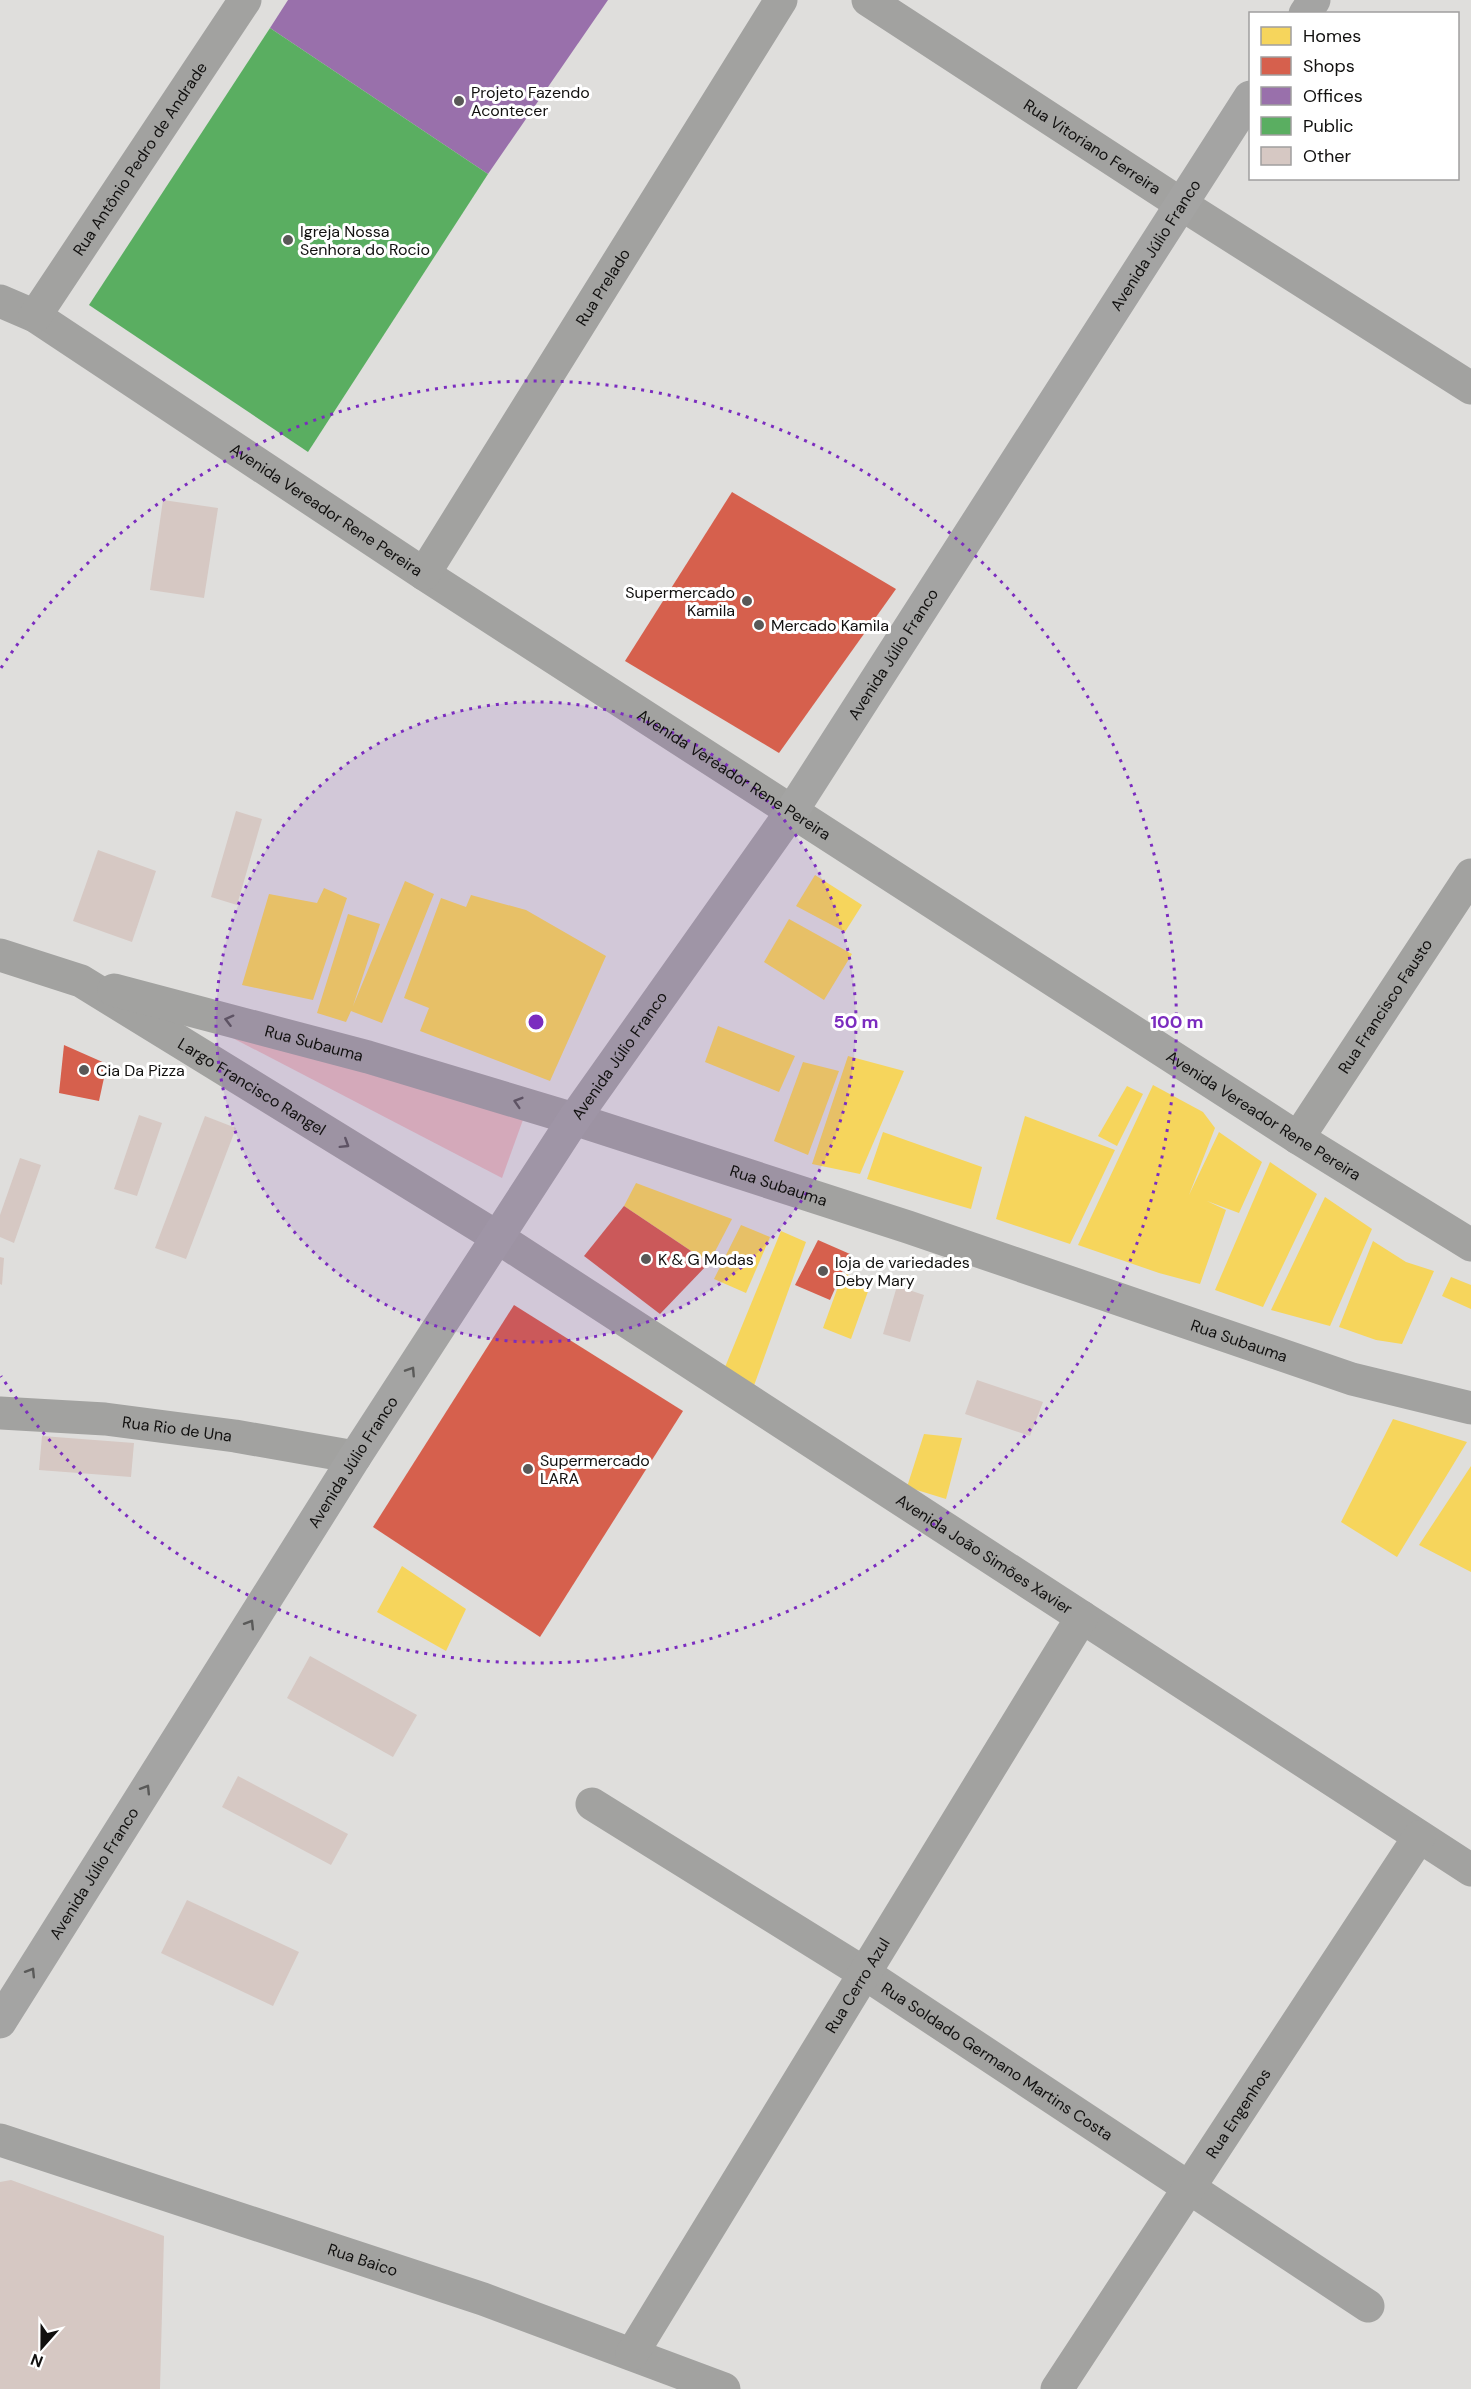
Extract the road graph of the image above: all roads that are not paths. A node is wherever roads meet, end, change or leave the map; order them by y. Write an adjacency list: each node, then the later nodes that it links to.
1 (245, 0): 7 (street, Rua Antônio Pedro de Andrade)
2 (781, 0): 9 (street, Rua Prelado)
3 (868, 0): 5 (street, Rua Vitoriano Ferreira)
4 (1249, 100): 5 (main road, Avenida Júlio Franco)
5 (1181, 204): 8 (street, Rua Vitoriano Ferreira); 10 (main road, Avenida Júlio Franco)
6 (0, 301): 7 (street, Avenida Vereador Rene Pereira)
7 (34, 316): 9 (street, Avenida Vereador Rene Pereira)
8 (1471, 388)
9 (424, 574): 10 (street, Avenida Vereador Rene Pereira)
10 (792, 811): 14 (main road, Avenida Júlio Franco); 15 (street, Avenida Vereador Rene Pereira)
11 (1471, 875): 15 (street, Rua Francisco Fausto)
12 (0, 955): 13 (street, Largo Francisco Rangel)
13 (81, 981): 14 (street, Rua Subauma, one-way to 13); 16 (street, Largo Francisco Rangel, one-way to 16)
14 (574, 1119): 16 (main road, Avenida Júlio Franco); 18 (street, Rua Subauma)
15 (1298, 1138): 17 (street, Avenida Vereador Rene Pereira)
16 (497, 1237): 20 (main road, Avenida Júlio Franco, one-way to 16); 21 (street, Avenida João Simões Xavier)
17 (1471, 1245)
18 (1471, 1408)
19 (0, 1413): 20 (street, Rua Rio de Una)
20 (355, 1457): 26 (main road, Avenida Júlio Franco, one-way to 20)
21 (1082, 1617): 23 (street, Avenida João Simões Xavier); 25 (street, Rua Cerro Azul)
22 (592, 1804): 25 (street, Rua Soldado Germano Martins Costa)
23 (1419, 1837): 24 (street, Avenida João Simões Xavier); 28 (street, Rua Engenhos)
24 (1471, 1870)
25 (864, 1973): 28 (street, Rua Soldado Germano Martins Costa); 30 (street, Rua Cerro Azul)
26 (0, 2022)
27 (0, 2140): 30 (street, Rua Baico)
28 (1189, 2188): 29 (street, Rua Soldado Germano Martins Costa); 32 (street, Rua Engenhos)
29 (1368, 2306)
30 (632, 2354): 31 (street, Rua Baico)
31 (724, 2389)
32 (1057, 2389)

